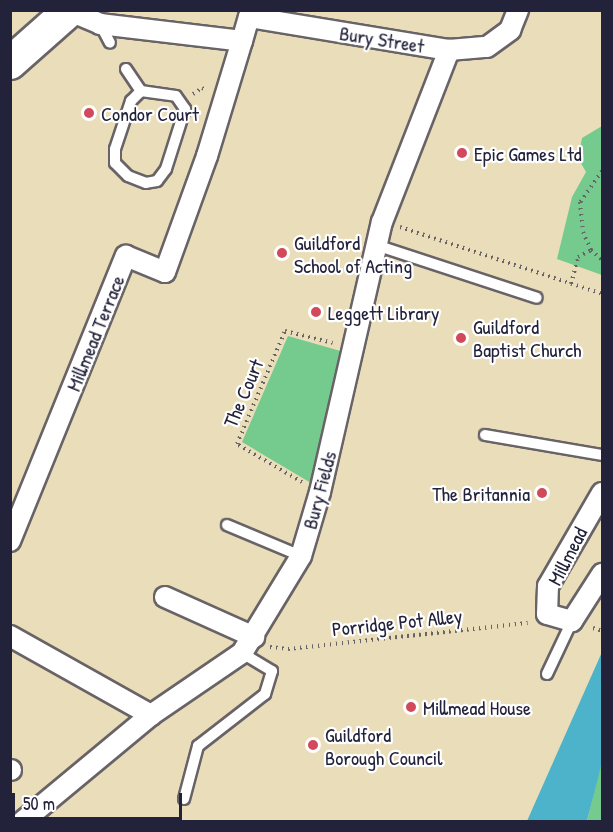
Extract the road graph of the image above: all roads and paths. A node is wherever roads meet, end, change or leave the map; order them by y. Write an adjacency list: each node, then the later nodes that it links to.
1 (518, 10): 6 (street, Bury Street)
2 (70, 11): 3 (street); 7 (main road)
3 (100, 24): 4 (street); 5 (lane)
4 (242, 40): 6 (street, Bury Street); 24 (street, Millmead Terrace)
5 (110, 43)
6 (449, 50): 11 (street, Bury Fields)
7 (10, 63)
8 (126, 69): 9 (lane)
9 (141, 91): 9 (lane)
10 (603, 171): 13 (path)
11 (382, 222): 12 (street, Bury Fields); 15 (path)
12 (376, 245): 17 (lane); 18 (street, Bury Fields)
13 (591, 250): 14 (path); 15 (path)
14 (603, 260)
15 (571, 284): 16 (path)
16 (603, 294)
17 (537, 298)
18 (354, 349): 21 (street, Bury Fields); 21 (path, The Court)
19 (485, 435): 20 (lane)
20 (603, 455)
21 (320, 492): 25 (street, Bury Fields)
22 (603, 493): 28 (street, Millmead)
23 (227, 525): 25 (lane)
24 (10, 541)
25 (301, 556): 31 (street, Bury Fields)
26 (603, 574): 29 (street, Millmead)
27 (165, 597): 31 (street)
28 (547, 614): 29 (street, Millmead); 31 (path, Porridge Pot Alley)
29 (572, 621): 32 (lane)
30 (10, 636): 33 (street)
31 (248, 645): 33 (street, Bury Fields); 34 (lane)
32 (547, 674)
33 (151, 716): 35 (street, Bury Fields)
34 (184, 799)
35 (22, 822)

